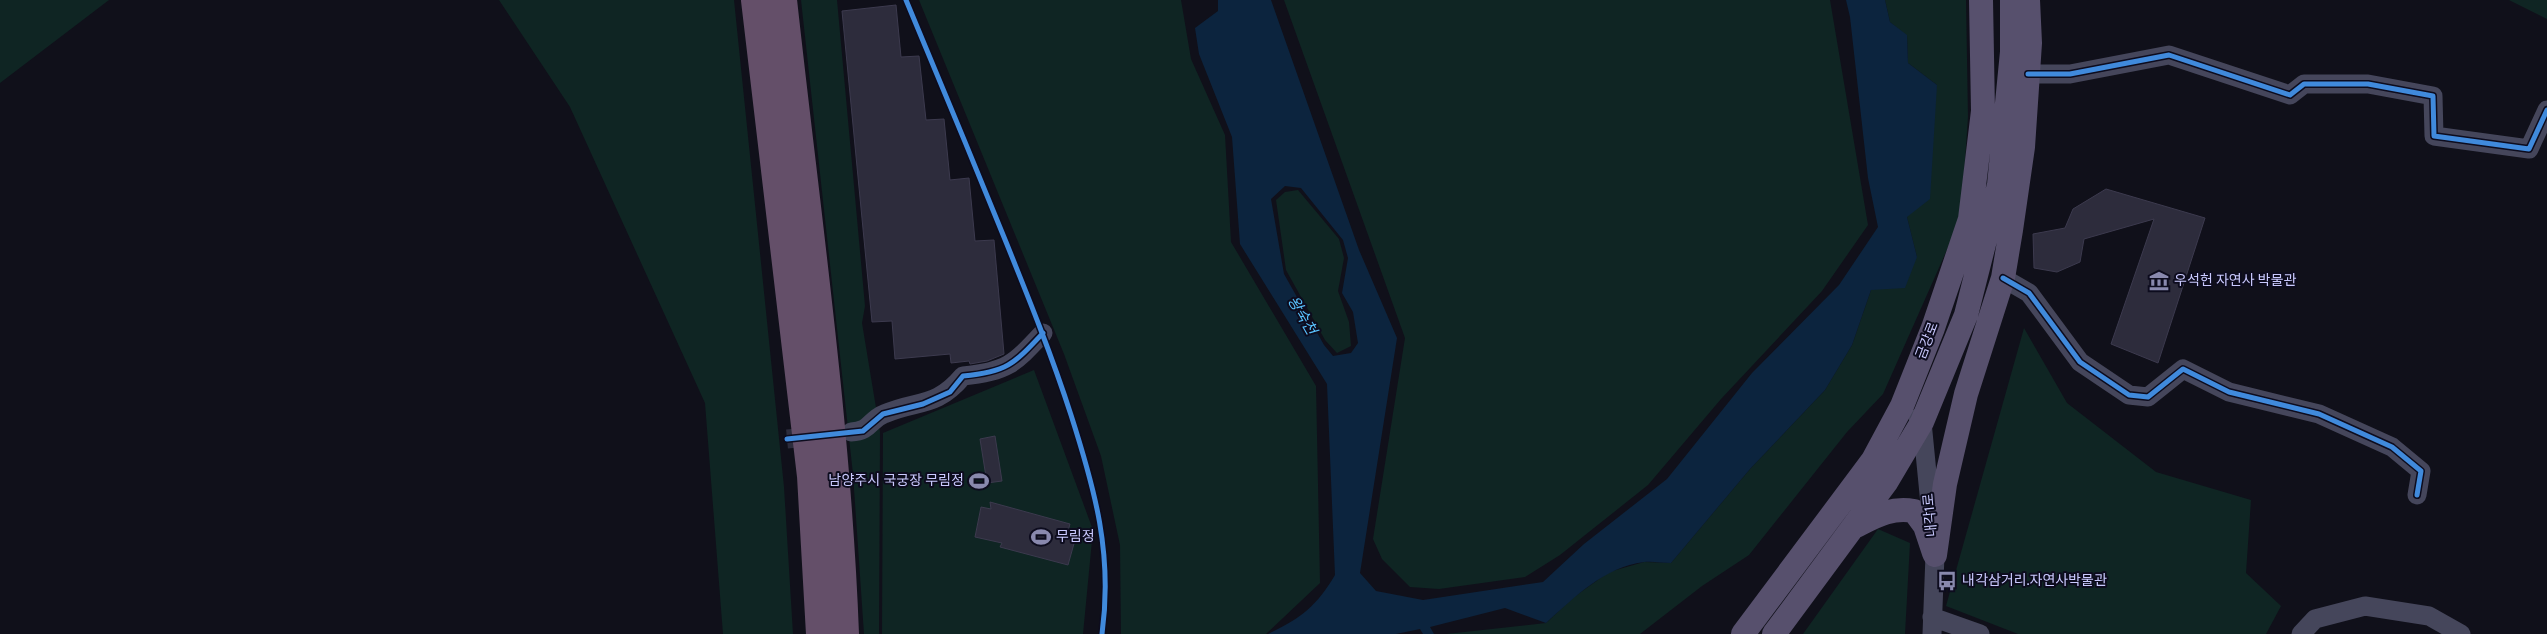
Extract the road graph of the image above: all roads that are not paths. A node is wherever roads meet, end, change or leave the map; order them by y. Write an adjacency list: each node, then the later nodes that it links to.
1 (755, 0): 17 (highway)
2 (783, 0): 18 (highway)
3 (1981, 0): 10 (main road, 금강로)
4 (2012, 0): 11 (main road, 금강로)
5 (2028, 0): 6 (main road)
6 (2028, 74): 7 (street); 8 (main road)
7 (2547, 110)
8 (2003, 278): 13 (street); 15 (main road)
9 (1043, 333): 12 (street)
10 (1902, 406): 11 (street); 19 (main road, 금강로)
11 (1922, 422): 14 (main road, 금강로); 15 (street, 내각1로)
12 (851, 432)
13 (2417, 496)
14 (1853, 528): 15 (main road); 20 (main road, 금강로)
15 (1935, 555): 16 (street, 내각1로)
16 (1932, 626): 21 (street)
17 (820, 634)
18 (845, 634)
19 (1742, 634)
20 (1774, 634)
21 (1980, 634)
22 (2301, 634): 23 (street)
23 (2461, 634)

